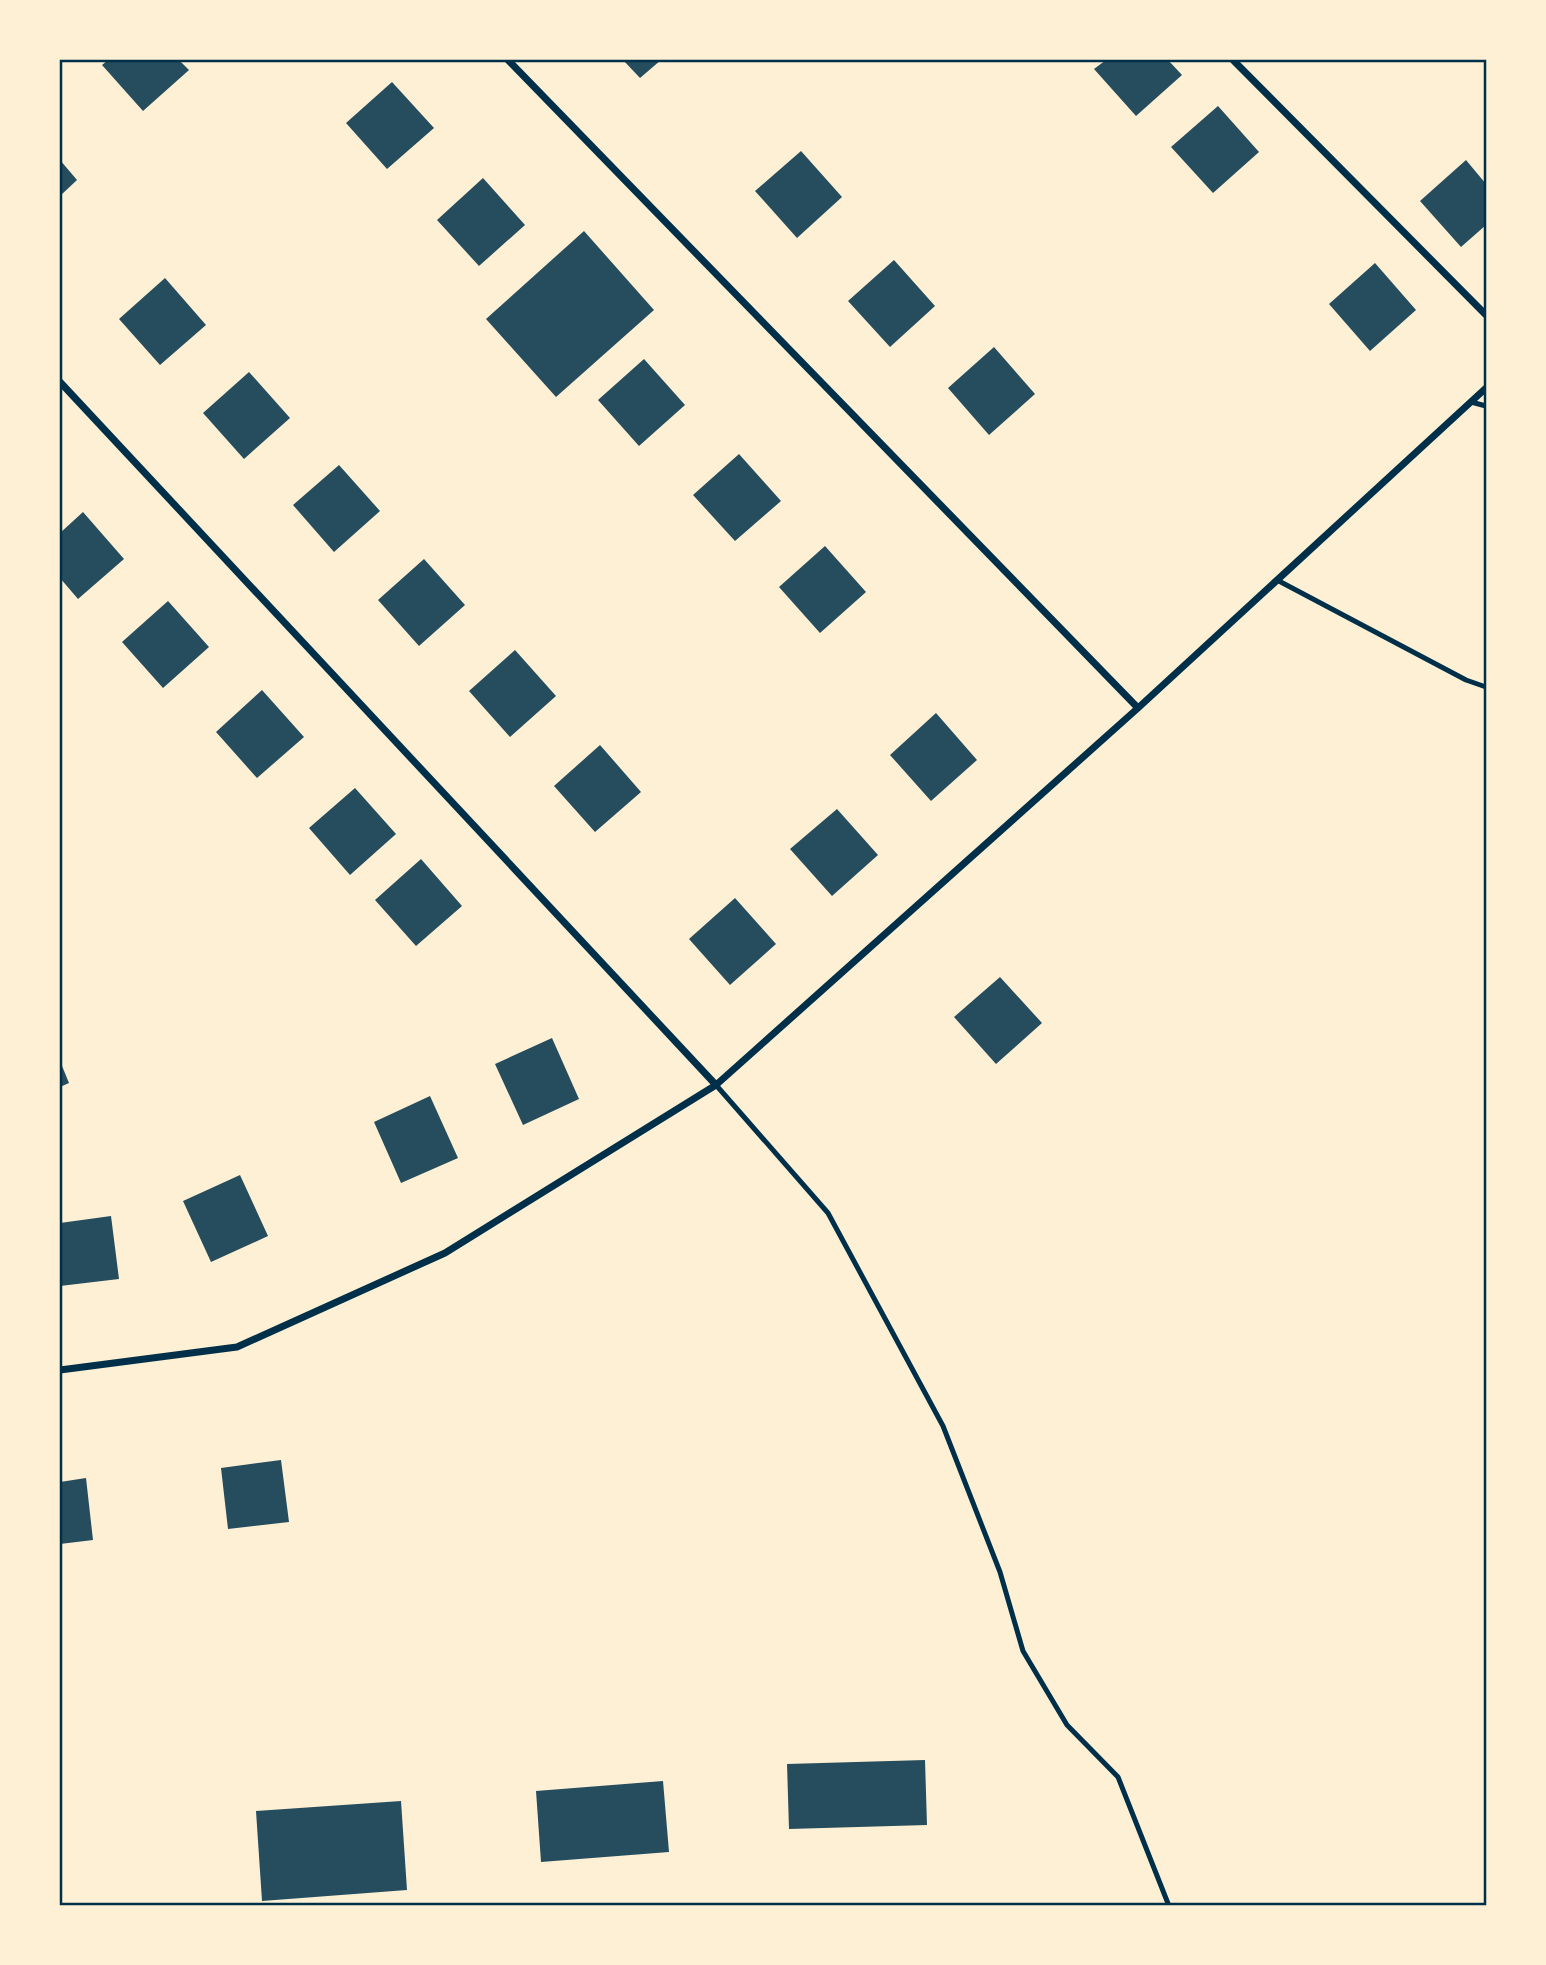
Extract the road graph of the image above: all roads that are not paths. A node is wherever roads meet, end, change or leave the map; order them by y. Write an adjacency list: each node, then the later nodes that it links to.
1 (508, 60): 10 (street)
2 (1233, 60): 3 (street)
3 (1486, 315)
4 (60, 382): 11 (street)
5 (1486, 388): 6 (street)
6 (1471, 402): 7 (lane); 8 (street)
7 (1486, 407)
8 (1277, 580): 9 (lane); 10 (street)
9 (1486, 687)
10 (1138, 708): 11 (street)
11 (716, 1085): 12 (street); 13 (lane)
12 (60, 1370)
13 (1168, 1906)

